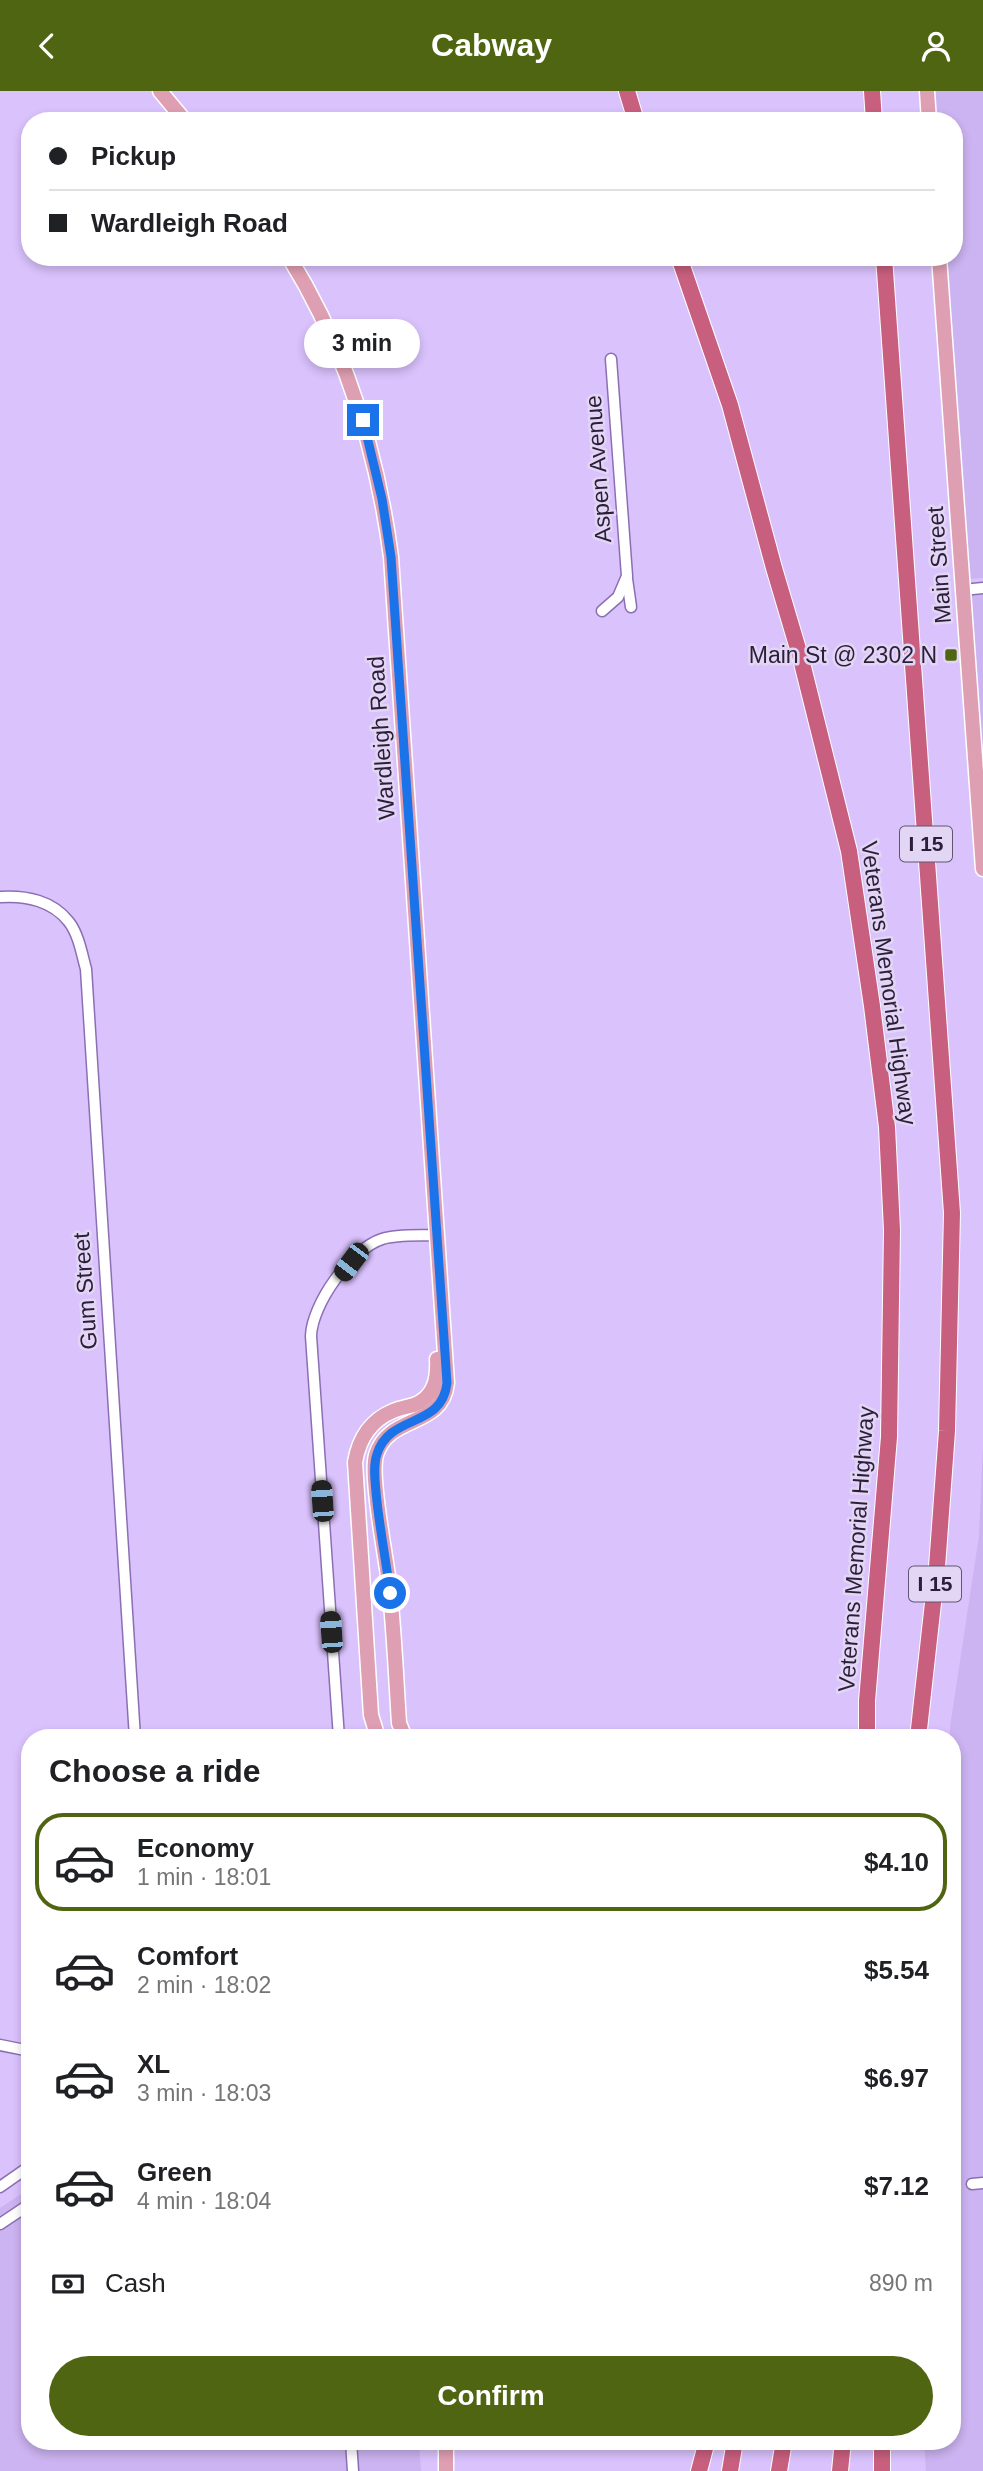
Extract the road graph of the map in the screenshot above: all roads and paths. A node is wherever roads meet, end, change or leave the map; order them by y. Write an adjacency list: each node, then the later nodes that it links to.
1 (160, 91): 5 (main road)
2 (627, 91): 6 (highway)
3 (872, 91): 7 (highway)
4 (927, 91): 8 (main road)
5 (178, 112)
6 (633, 112)
7 (873, 112)
8 (928, 112)
9 (294, 266): 22 (main road, Wardleigh Road)
10 (682, 266): 23 (highway, Veterans Memorial Highway / I 15)
11 (885, 266): 30 (highway, Veterans Memorial Highway / I 15)
12 (940, 266): 16 (main road, Main Street)
13 (611, 359): 14 (street, Aspen Avenue)
14 (627, 576): 17 (street, Aspen Avenue); 18 (street)
15 (983, 588): 16 (street)
16 (963, 590): 19 (main road, Main Street)
17 (631, 607)
18 (602, 611)
19 (981, 812): 20 (main road, Main Street)
20 (983, 869)
21 (0, 897): 24 (street, Gum Street)
22 (437, 1235): 25 (street); 26 (main road); 27 (main road)
23 (867, 1701): 28 (highway); 29 (highway, Veterans Memorial Highway / I 15)
24 (134, 1729)
25 (338, 1729)
26 (375, 1729)
27 (402, 1729)
28 (862, 1729)
29 (867, 1729)
30 (919, 1729)
31 (0, 2045): 32 (street)
32 (21, 2049)
33 (21, 2172): 34 (street)
34 (0, 2187)
35 (21, 2210): 36 (street)
36 (0, 2224)
37 (352, 2450): 44 (street)
38 (446, 2450): 45 (main road)
39 (705, 2450): 46 (highway)
40 (734, 2450): 47 (highway)
41 (782, 2450): 48 (highway)
42 (842, 2450): 49 (highway)
43 (882, 2450): 50 (highway)
44 (353, 2471)
45 (446, 2471)
46 (699, 2471)
47 (730, 2471)
48 (779, 2471)
49 (839, 2471)
50 (882, 2471)

